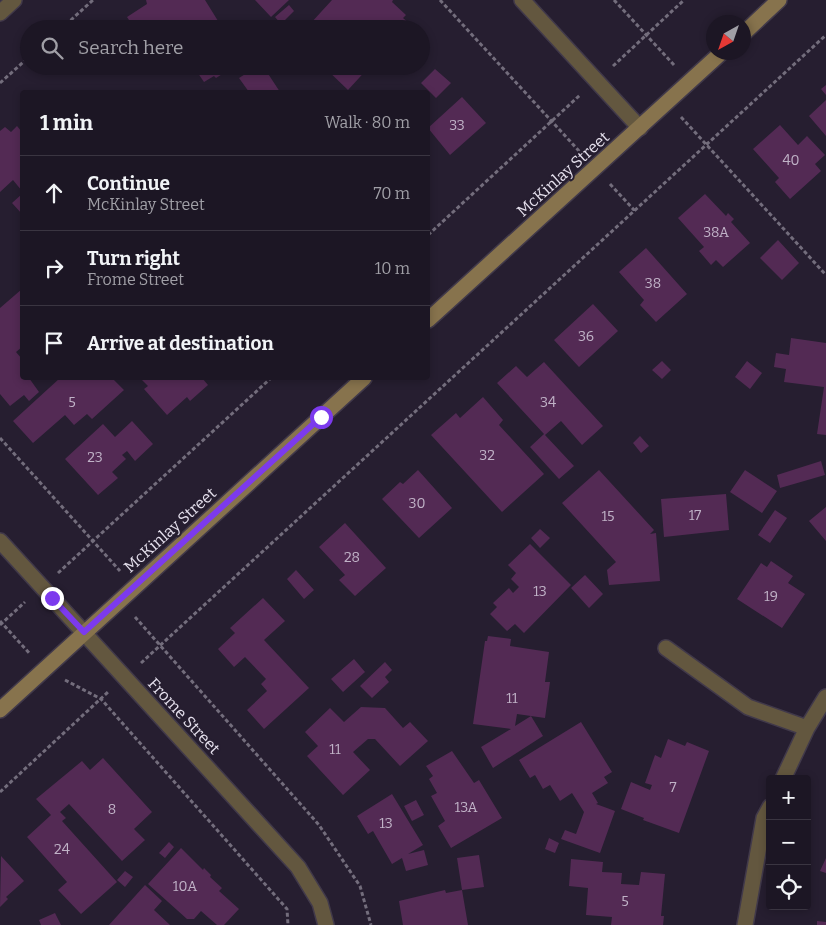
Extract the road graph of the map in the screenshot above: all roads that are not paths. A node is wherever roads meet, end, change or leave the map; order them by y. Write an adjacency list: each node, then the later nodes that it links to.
1 (14, 0): 4 (street)
2 (522, 0): 7 (street)
3 (779, 0): 5 (street)
4 (0, 13)
5 (751, 26)
6 (713, 60): 7 (street, McKinlay Street)
7 (640, 128): 8 (street, McKinlay Street)
8 (430, 318)
9 (362, 380): 11 (street, McKinlay Street)
10 (0, 541): 11 (street, Frome Street)
11 (84, 632): 14 (street, McKinlay Street); 18 (street, Frome Street)
12 (666, 648): 15 (street)
13 (826, 697): 15 (street)
14 (0, 710)
15 (807, 728): 16 (street)
16 (785, 775)
17 (766, 814): 19 (street)
18 (326, 925)
19 (745, 925)

